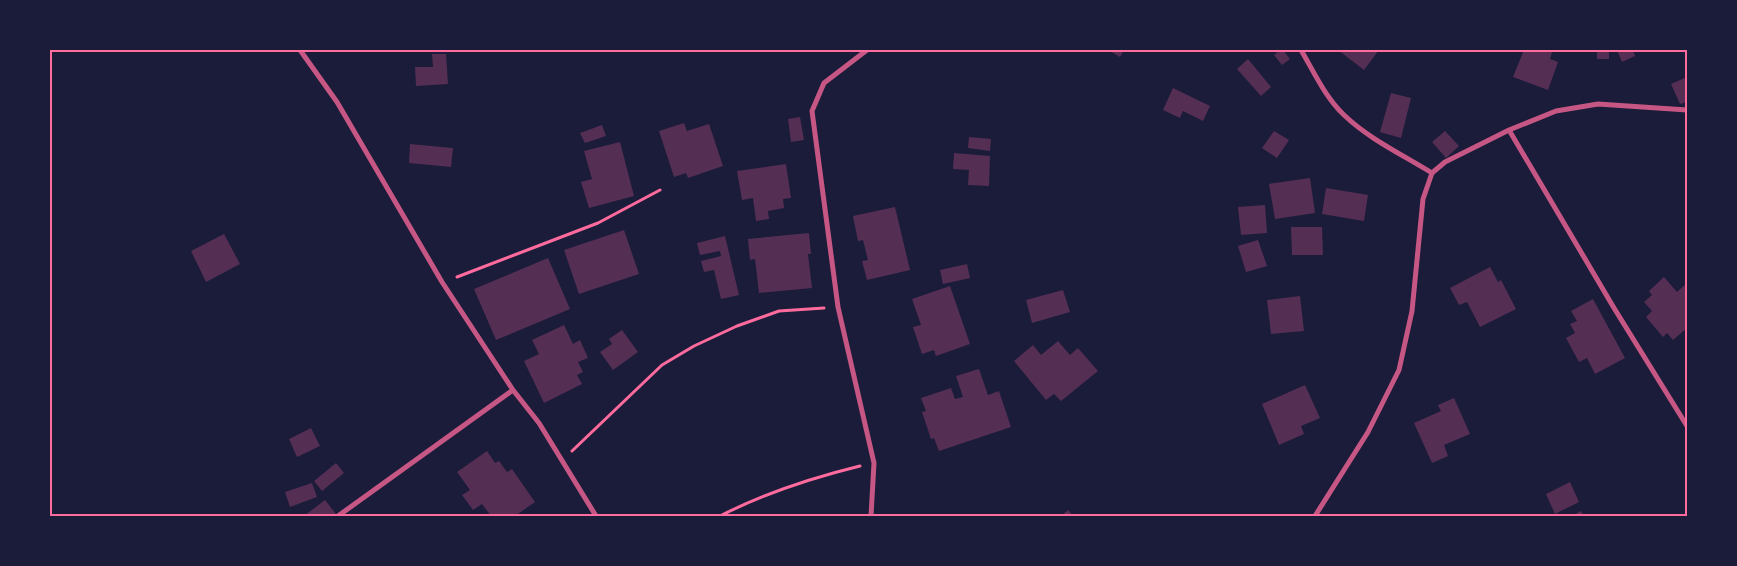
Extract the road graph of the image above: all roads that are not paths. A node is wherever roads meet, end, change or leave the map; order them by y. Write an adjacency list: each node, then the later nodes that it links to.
1 (300, 50): 7 (street)
2 (867, 50): 11 (street)
3 (1301, 50): 6 (street)
4 (1687, 110): 5 (street)
5 (1509, 130): 6 (street); 8 (street)
6 (1432, 172): 12 (street)
7 (513, 390): 9 (street); 10 (street)
8 (1687, 426)
9 (338, 516)
10 (596, 516)
11 (871, 516)
12 (1315, 516)

